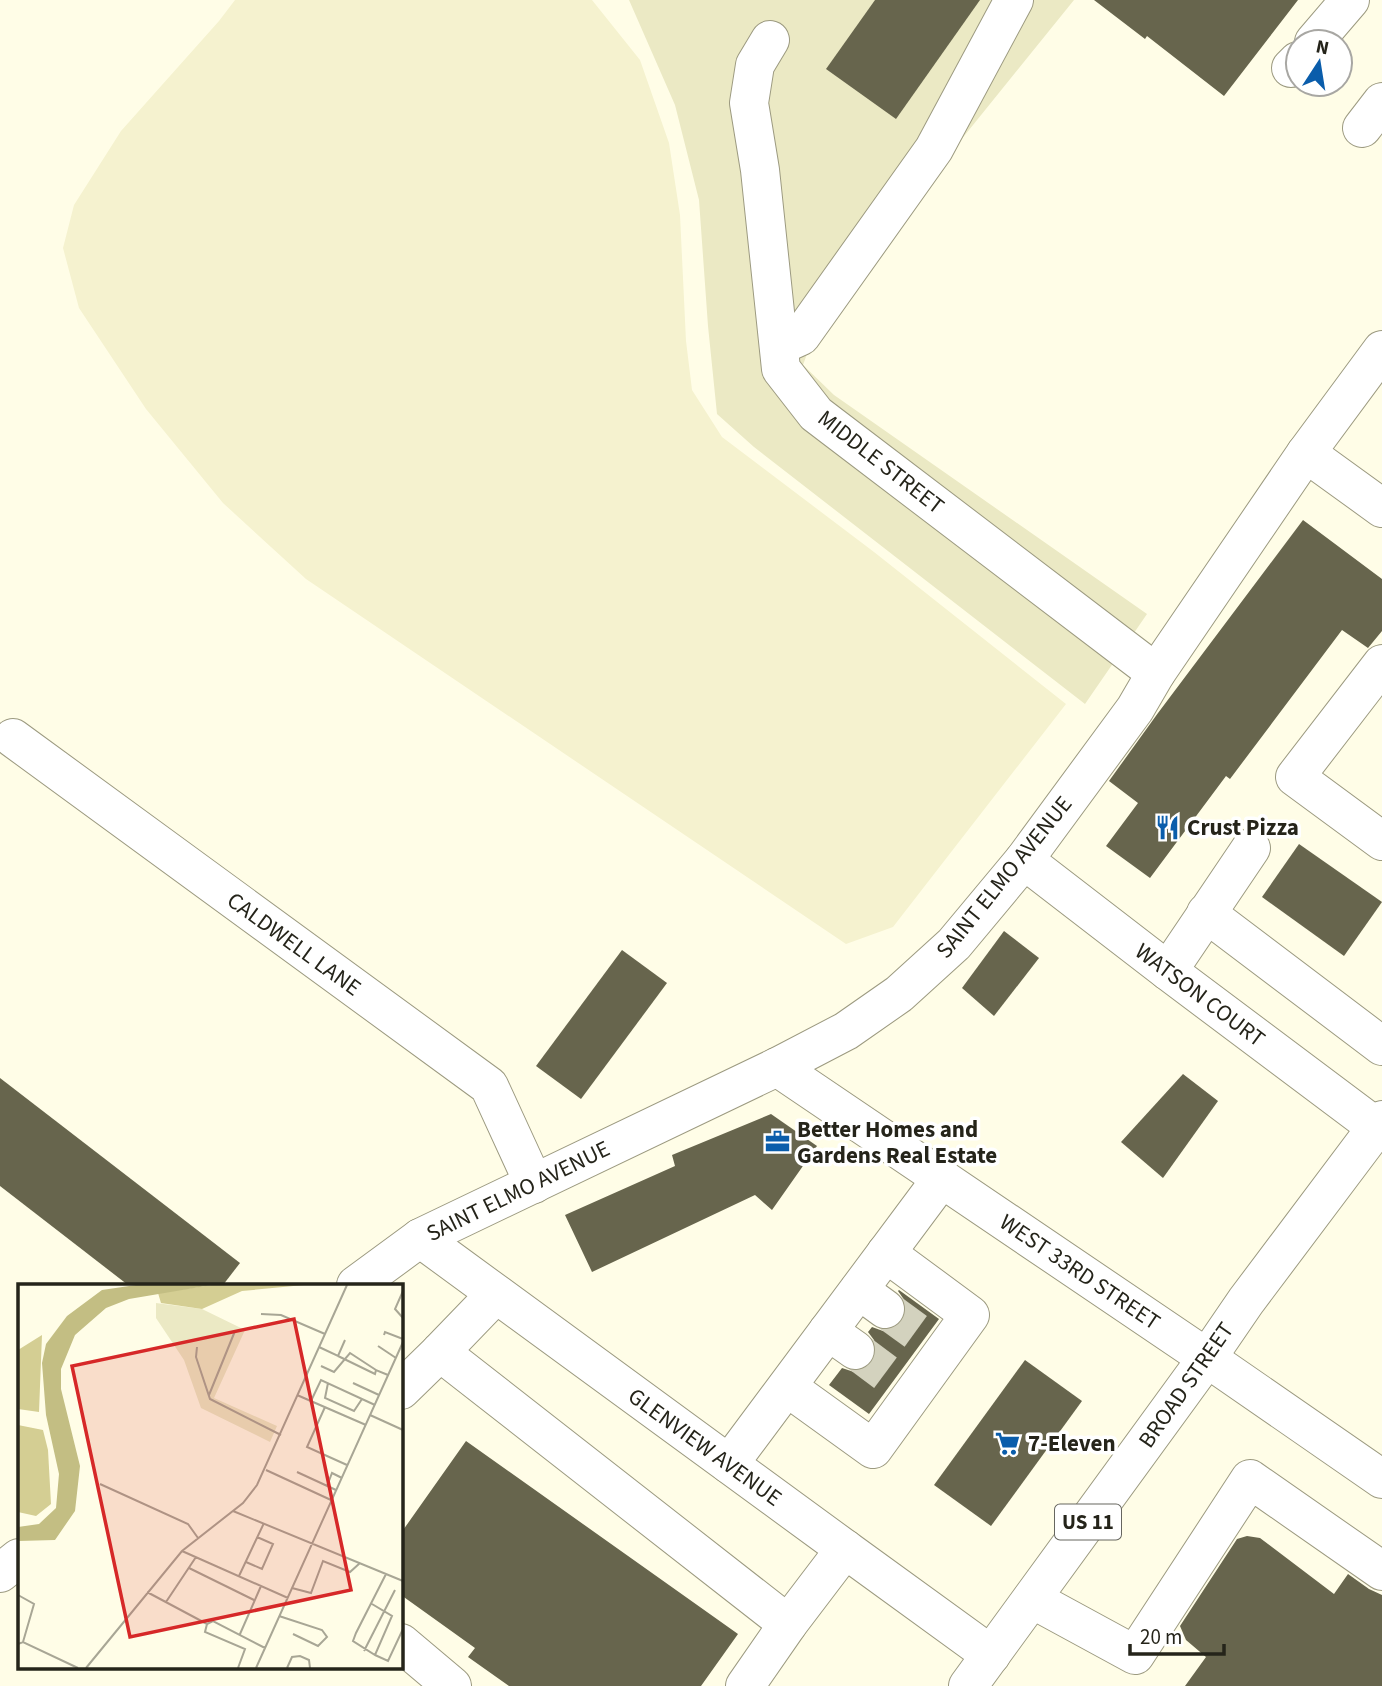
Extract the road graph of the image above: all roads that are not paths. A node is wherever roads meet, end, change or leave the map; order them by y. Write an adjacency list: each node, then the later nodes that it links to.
1 (1014, 0): 7 (street)
2 (1350, 0): 5 (street)
3 (1371, 0): 4 (street)
4 (1382, 8)
5 (1326, 28)
6 (770, 40): 7 (street, MIDDLE STREET)
7 (779, 346): 12 (street, MIDDLE STREET)
8 (1382, 350): 9 (street, SAINT ELMO AVENUE)
9 (1306, 453): 10 (street); 12 (street, SAINT ELMO AVENUE)
10 (1382, 508)
11 (1382, 664): 14 (street)
12 (1156, 673): 16 (street, SAINT ELMO AVENUE)
13 (13, 738): 23 (street, CALDWELL LANE)
14 (1382, 841)
15 (1251, 848): 17 (street)
16 (1024, 860): 18 (street, WATSON COURT); 20 (street, SAINT ELMO AVENUE)
17 (1206, 913): 18 (street); 19 (street)
18 (1168, 971): 21 (street, WATSON COURT)
19 (1376, 1030)
20 (777, 1067): 22 (street, WEST 33RD STREET); 23 (street, SAINT ELMO AVENUE)
21 (1379, 1124): 29 (street, BROAD STREET / US 11)
22 (942, 1178): 25 (street); 29 (street, WEST 33RD STREET)
23 (534, 1184): 24 (street, SAINT ELMO AVENUE)
24 (420, 1238): 26 (street, SAINT ELMO AVENUE); 27 (street, GLENVIEW AVENUE)
25 (886, 1253): 30 (street); 30 (street)
26 (357, 1284)
27 (496, 1294): 28 (street); 32 (street, GLENVIEW AVENUE)
28 (440, 1352): 31 (street); 39 (street)
29 (1207, 1358): 33 (street, WEST 33RD STREET); 38 (street, BROAD STREET / US 11)
30 (787, 1387): 32 (street)
31 (402, 1389)
32 (729, 1464): 34 (street, GLENVIEW AVENUE)
33 (1382, 1479)
34 (845, 1549): 39 (street); 41 (street, GLENVIEW AVENUE)
35 (18, 1559): 37 (street)
36 (1382, 1571): 38 (street)
37 (0, 1573)
38 (1032, 1599): 41 (street, BROAD STREET / US 11)
39 (788, 1624): 43 (street)
40 (402, 1644): 42 (street)
41 (991, 1654): 44 (street, BROAD STREET / US 11)
42 (452, 1686)
43 (745, 1686)
44 (968, 1686)

